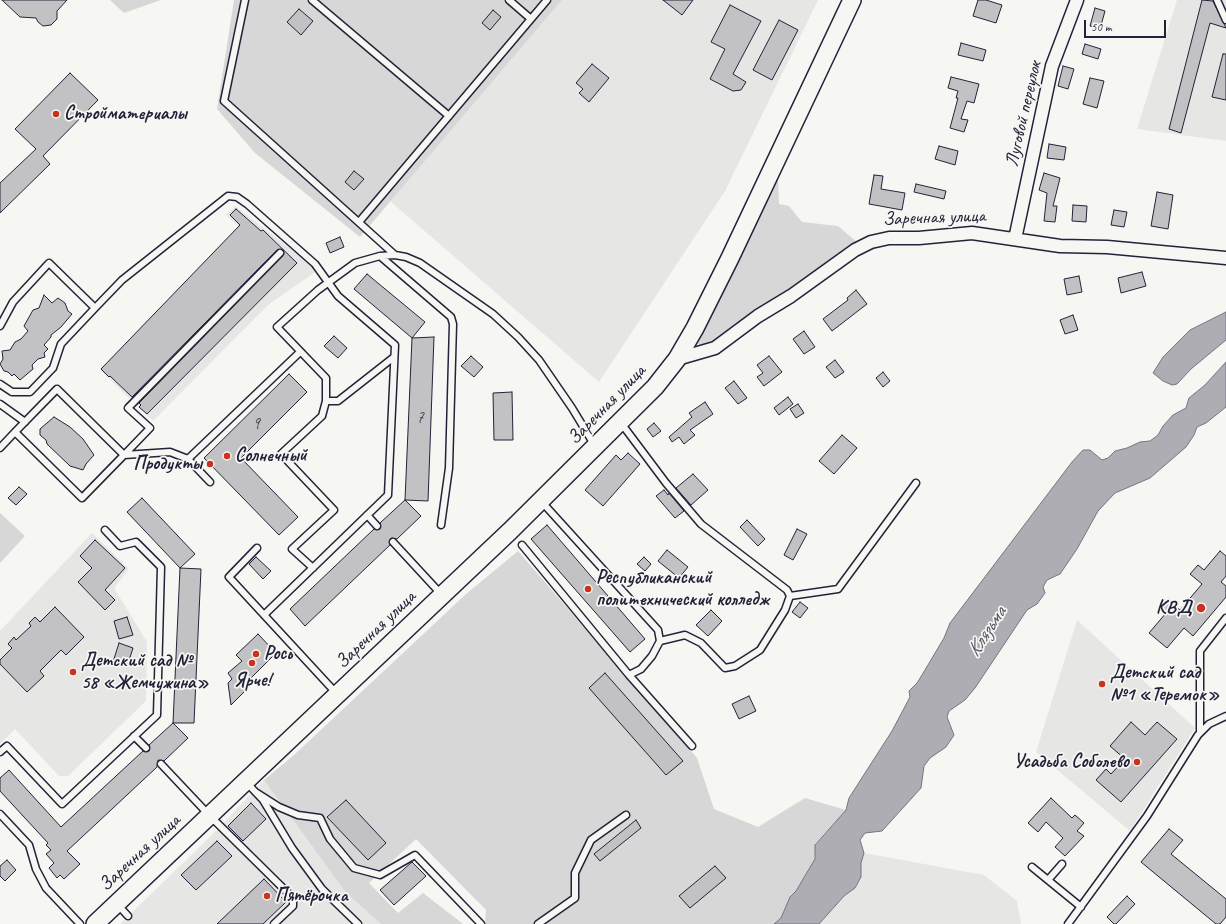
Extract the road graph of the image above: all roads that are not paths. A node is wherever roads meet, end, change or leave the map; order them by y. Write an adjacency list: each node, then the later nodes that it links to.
1 (245, 0): 11 (lane)
2 (312, 0): 10 (lane)
3 (509, 0): 8 (lane)
4 (547, 0): 8 (lane)
5 (852, 0): 22 (street, Заречная улица)
6 (1077, 0): 12 (street, Луговой переулок)
7 (1216, 0): 9 (lane)
8 (531, 19): 10 (lane)
9 (1226, 20)
10 (449, 116): 11 (lane)
11 (359, 222): 14 (lane)
12 (1015, 239): 16 (street, Заречная улица); 22 (street, Заречная улица)
13 (280, 253): 31 (lane)
14 (395, 255): 15 (lane); 29 (lane)
15 (380, 256): 17 (lane); 37 (lane)
16 (1226, 258)
17 (327, 282): 18 (lane); 20 (lane); 21 (lane)
18 (95, 308): 19 (lane); 23 (lane)
19 (0, 326)
20 (300, 352): 24 (lane); 32 (lane)
21 (394, 357): 24 (lane); 36 (lane)
22 (677, 359): 27 (street, Заречная улица)
23 (0, 384)
24 (326, 401): 43 (lane)
25 (0, 404): 26 (lane)
26 (25, 422): 28 (lane); 31 (lane)
27 (621, 423): 29 (street, Заречная улица); 45 (lane)
28 (15, 432): 30 (lane); 31 (lane)
29 (596, 447): 35 (street, Заречная улица)
30 (0, 448)
31 (124, 455): 32 (lane)
32 (188, 459): 33 (lane)
33 (210, 482)
34 (916, 483): 45 (lane)
35 (541, 501): 44 (street, Заречная улица); 48 (lane)
36 (367, 515): 38 (lane); 43 (lane)
37 (441, 525)
38 (377, 526)
39 (105, 530): 53 (lane)
40 (393, 542): 44 (lane)
41 (522, 545): 49 (lane)
42 (257, 548): 46 (lane)
43 (313, 568): 46 (lane)
44 (443, 595): 50 (street, Заречная улица)
45 (790, 596): 48 (lane)
46 (264, 615): 50 (lane)
47 (1226, 618): 52 (lane)
48 (660, 641): 49 (lane)
49 (628, 675): 54 (lane)
50 (338, 695): 58 (street, Заречная улица)
51 (1226, 716): 52 (lane)
52 (1200, 732): 65 (lane)
53 (134, 736): 55 (lane); 56 (lane)
54 (692, 746)
55 (146, 748)
56 (0, 752)
57 (161, 764): 61 (lane)
58 (252, 787): 61 (street, Заречная улица); 69 (lane); 70 (lane)
59 (0, 814): 66 (lane)
60 (626, 815): 71 (lane)
61 (210, 816): 67 (street, Заречная улица); 68 (lane)
62 (1062, 864): 64 (lane)
63 (1032, 867): 64 (lane)
64 (1048, 880): 65 (lane)
65 (1081, 907): 72 (lane)
66 (80, 924)
67 (95, 924)
68 (274, 924)
69 (358, 924)
70 (481, 924)
71 (538, 924)
72 (1068, 924)

